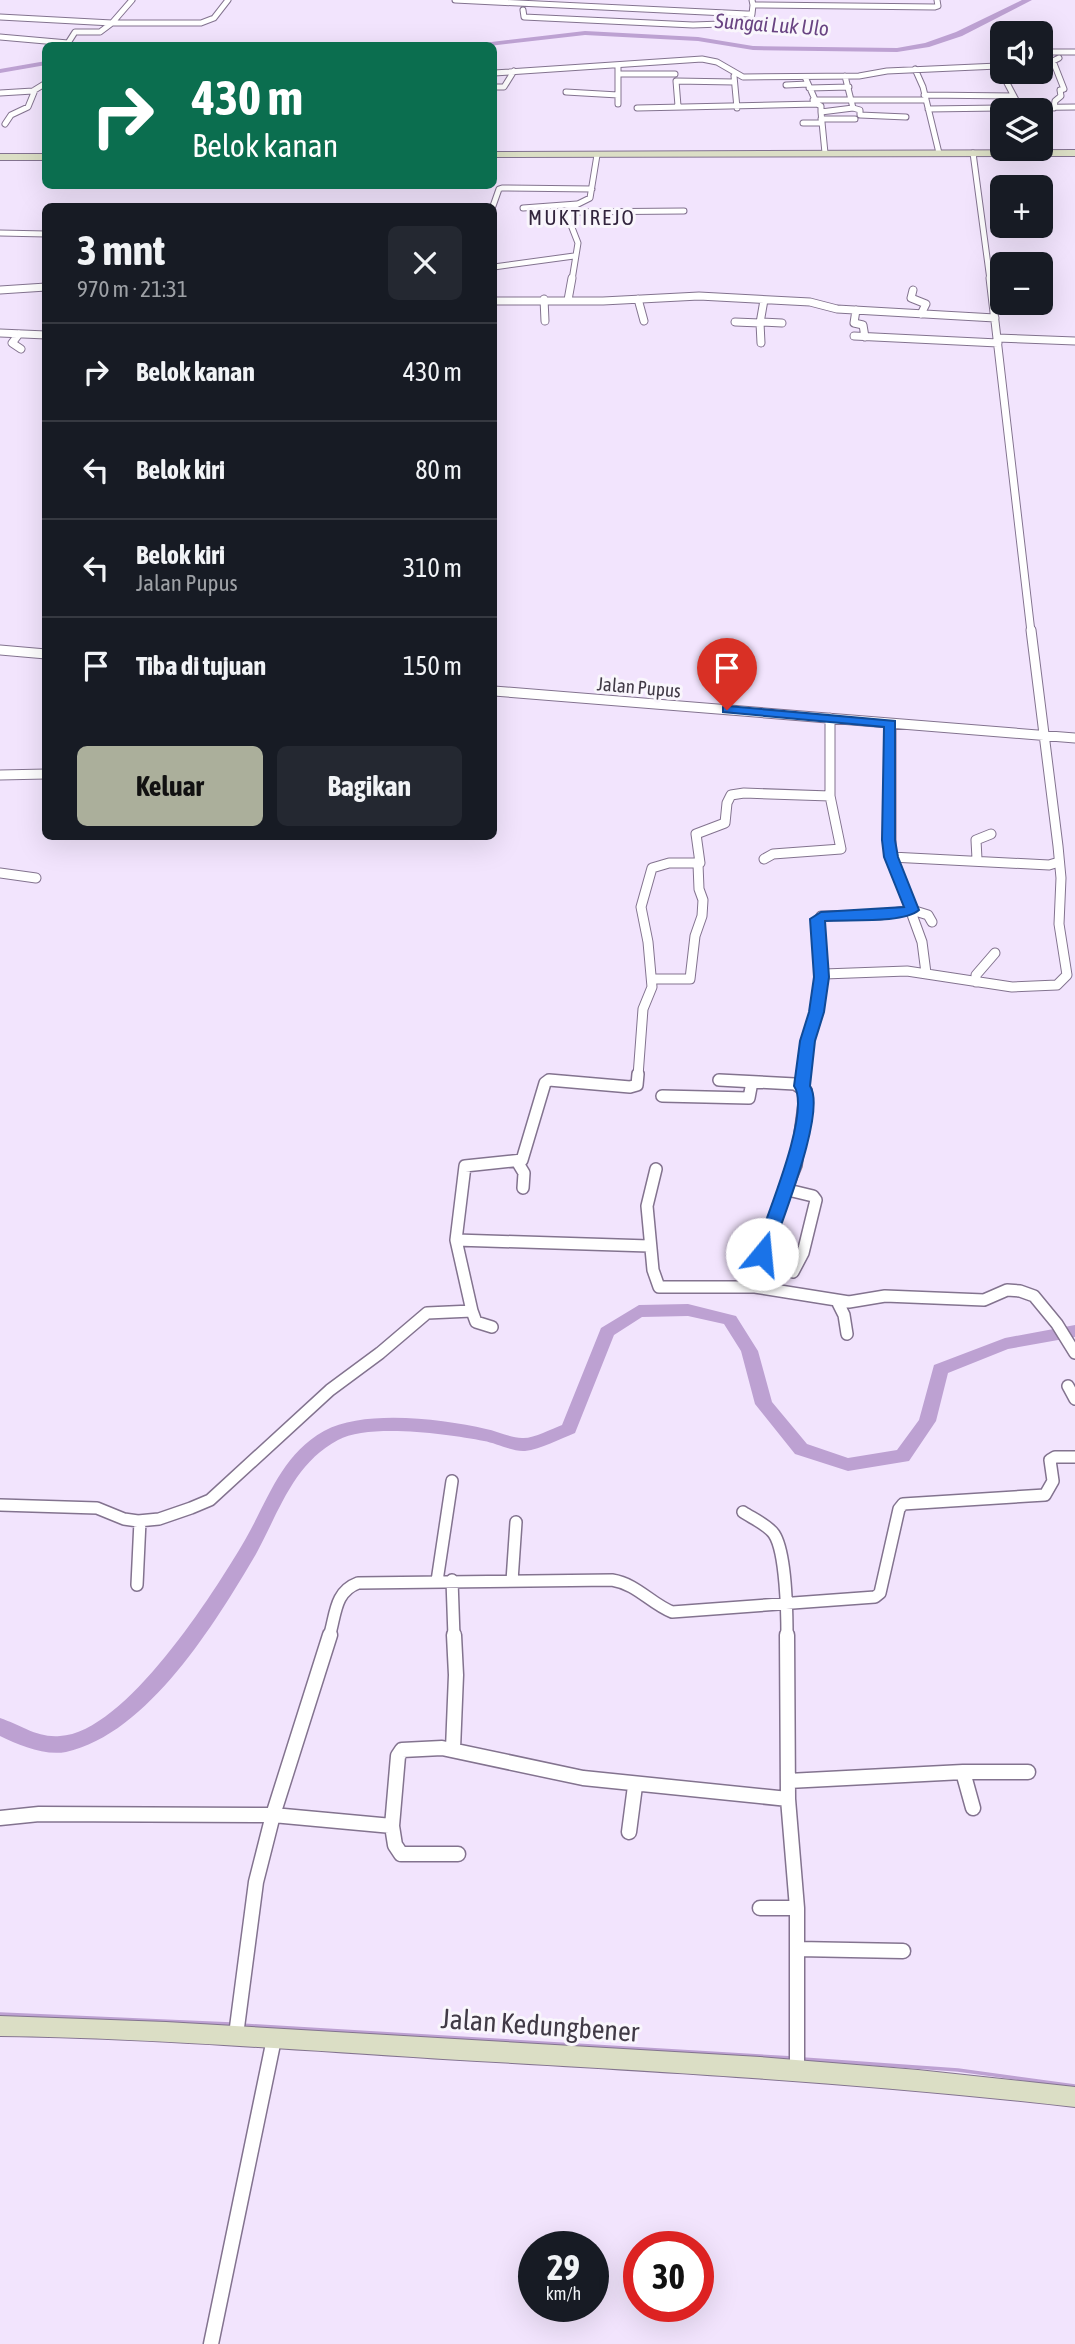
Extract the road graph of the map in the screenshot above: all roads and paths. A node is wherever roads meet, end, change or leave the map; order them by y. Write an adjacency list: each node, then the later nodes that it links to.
1 (132, 0): 14 (street)
2 (455, 0): 7 (street)
3 (937, 0): 6 (street)
4 (228, 1): 14 (street)
5 (753, 3): 6 (street); 11 (street)
6 (906, 3)
7 (582, 7): 9 (street); 13 (street)
8 (523, 9): 13 (street)
9 (685, 12): 10 (street); 16 (street)
10 (715, 13): 11 (street); 15 (street)
11 (752, 14): 15 (street)
12 (0, 17): 14 (street)
13 (573, 19): 16 (street); 17 (street)
14 (112, 23): 20 (street)
15 (713, 23): 16 (street)
16 (682, 24)
17 (570, 26)
18 (0, 37): 19 (street)
19 (57, 42)
20 (69, 42)
21 (1075, 52): 23 (street)
22 (1053, 54): 23 (street)
23 (1059, 55): 41 (street)
24 (674, 61): 25 (street); 33 (street); 34 (street)
25 (618, 64): 28 (street); 30 (street)
26 (990, 66): 27 (street)
27 (915, 69): 31 (street); 48 (street)
28 (514, 71): 29 (street); 39 (street)
29 (497, 73)
30 (619, 74): 33 (street); 46 (street)
31 (845, 76): 32 (street); 40 (street)
32 (805, 77): 34 (street); 38 (street)
33 (675, 78): 34 (street); 52 (street)
34 (734, 79): 53 (street)
35 (1008, 84): 47 (street)
36 (42, 85): 43 (street)
37 (786, 85): 38 (street)
38 (808, 86): 40 (street); 49 (street)
39 (497, 87)
40 (849, 87): 51 (street)
41 (1063, 87): 42 (street); 57 (street)
42 (1073, 88)
43 (34, 90): 45 (street); 63 (street)
44 (566, 92): 46 (street)
45 (0, 93)
46 (618, 95): 50 (street)
47 (1014, 96): 48 (street)
48 (925, 97): 51 (street); 58 (street)
49 (815, 102): 51 (street); 53 (street); 60 (street)
50 (618, 104)
51 (853, 105): 59 (street); 60 (street)
52 (678, 106): 53 (street); 55 (street)
53 (737, 107)
54 (1075, 107): 57 (street)
55 (637, 108)
56 (990, 108): 58 (street)
57 (1054, 108)
58 (928, 109): 66 (street)
59 (906, 117)
60 (821, 118): 61 (street); 62 (street); 65 (street)
61 (855, 119)
62 (803, 123)
63 (5, 124)
64 (976, 150): 66 (main road); 67 (main road); 92 (street)
65 (825, 153): 66 (main road); 69 (main road)
66 (939, 153)
67 (1075, 153)
68 (497, 155): 69 (main road)
69 (597, 155): 72 (street)
70 (0, 157): 71 (main road)
71 (42, 157)
72 (592, 189): 73 (street); 74 (street)
73 (494, 203)
74 (577, 204): 75 (street); 77 (street)
75 (523, 208)
76 (684, 211): 77 (street)
77 (570, 212): 80 (street)
78 (0, 233): 79 (street)
79 (42, 234)
80 (575, 256): 81 (street); 87 (street)
81 (497, 267)
82 (42, 287): 84 (street)
83 (913, 290): 91 (street)
84 (2, 292)
85 (544, 299): 87 (street); 89 (street); 93 (street)
86 (638, 299): 87 (street); 88 (street); 94 (street)
87 (568, 300)
88 (764, 300): 90 (street); 96 (street)
89 (497, 301)
90 (856, 310): 91 (street); 102 (street)
91 (921, 314): 92 (street)
92 (995, 318): 103 (street)
93 (545, 321)
94 (644, 321)
95 (735, 322): 96 (street)
96 (760, 323): 97 (street); 105 (street)
97 (782, 323)
98 (0, 333): 99 (street)
99 (19, 334): 100 (street); 106 (street)
100 (42, 335)
101 (854, 336): 102 (street)
102 (865, 337): 103 (street)
103 (997, 340): 104 (street); 112 (street)
104 (1075, 341)
105 (761, 344)
106 (21, 349)
107 (0, 650): 108 (street)
108 (42, 653)
109 (497, 691): 110 (street, Jalan Pupus)
110 (830, 718): 111 (street, Jalan Pupus); 116 (street)
111 (891, 724): 112 (street, Jalan Pupus); 118 (street)
112 (1043, 736): 113 (street, Jalan Pupus); 121 (street)
113 (1075, 738)
114 (42, 774): 115 (street)
115 (0, 775)
116 (830, 796): 119 (street); 122 (street)
117 (991, 834): 120 (street)
118 (891, 857): 120 (street); 125 (street)
119 (764, 859)
120 (977, 859): 121 (street)
121 (1059, 862): 131 (street)
122 (698, 864): 130 (street); 130 (street)
123 (0, 873): 124 (street)
124 (36, 878)
125 (912, 910): 126 (street); 128 (street); 129 (street)
126 (932, 922)
127 (995, 953): 131 (street)
128 (926, 973): 129 (street); 131 (street)
129 (821, 977): 134 (street)
130 (652, 979): 136 (street)
131 (976, 982)
132 (719, 1080): 133 (street)
133 (752, 1082): 134 (street); 135 (street)
134 (802, 1086): 139 (street)
135 (662, 1096)
136 (518, 1163): 138 (street); 140 (street)
137 (656, 1169): 141 (street)
138 (523, 1188)
139 (784, 1189): 142 (street); 143 (street)
140 (456, 1240): 141 (street); 145 (street)
141 (649, 1246): 143 (street)
142 (793, 1272)
143 (755, 1287): 144 (street)
144 (833, 1300): 147 (street); 148 (street)
145 (472, 1311): 146 (street); 155 (street)
146 (492, 1326)
147 (847, 1334)
148 (1073, 1348)
149 (1068, 1386): 150 (street)
150 (1075, 1399)
151 (1075, 1457): 161 (street)
152 (452, 1481): 158 (street)
153 (0, 1505): 155 (street)
154 (743, 1512): 161 (street)
155 (140, 1521): 160 (street)
156 (516, 1522): 159 (street)
157 (452, 1580): 158 (street); 159 (street); 162 (street)
158 (437, 1581): 169 (street)
159 (512, 1581): 161 (street)
160 (137, 1585)
161 (787, 1606): 165 (street)
162 (453, 1749): 166 (street); 171 (street)
163 (963, 1772): 164 (street); 165 (street); 168 (street)
164 (1028, 1772)
165 (788, 1781): 167 (street)
166 (635, 1786): 167 (street); 172 (street)
167 (788, 1800): 175 (street)
168 (973, 1808)
169 (273, 1815): 170 (street); 171 (street); 178 (street)
170 (0, 1818)
171 (392, 1826): 173 (street)
172 (629, 1832)
173 (458, 1854)
174 (760, 1908): 175 (street)
175 (797, 1908): 176 (street)
176 (798, 1949): 177 (street); 181 (street)
177 (903, 1951)
178 (238, 2025): 179 (main road, Jalan Kedungbener); 180 (main road, Jalan Kedungbener)
179 (0, 2026)
180 (274, 2039): 181 (main road, Jalan Kedungbener); 183 (street)
181 (797, 2063): 182 (main road, Jalan Kedungbener)
182 (1075, 2097)
183 (211, 2344)

